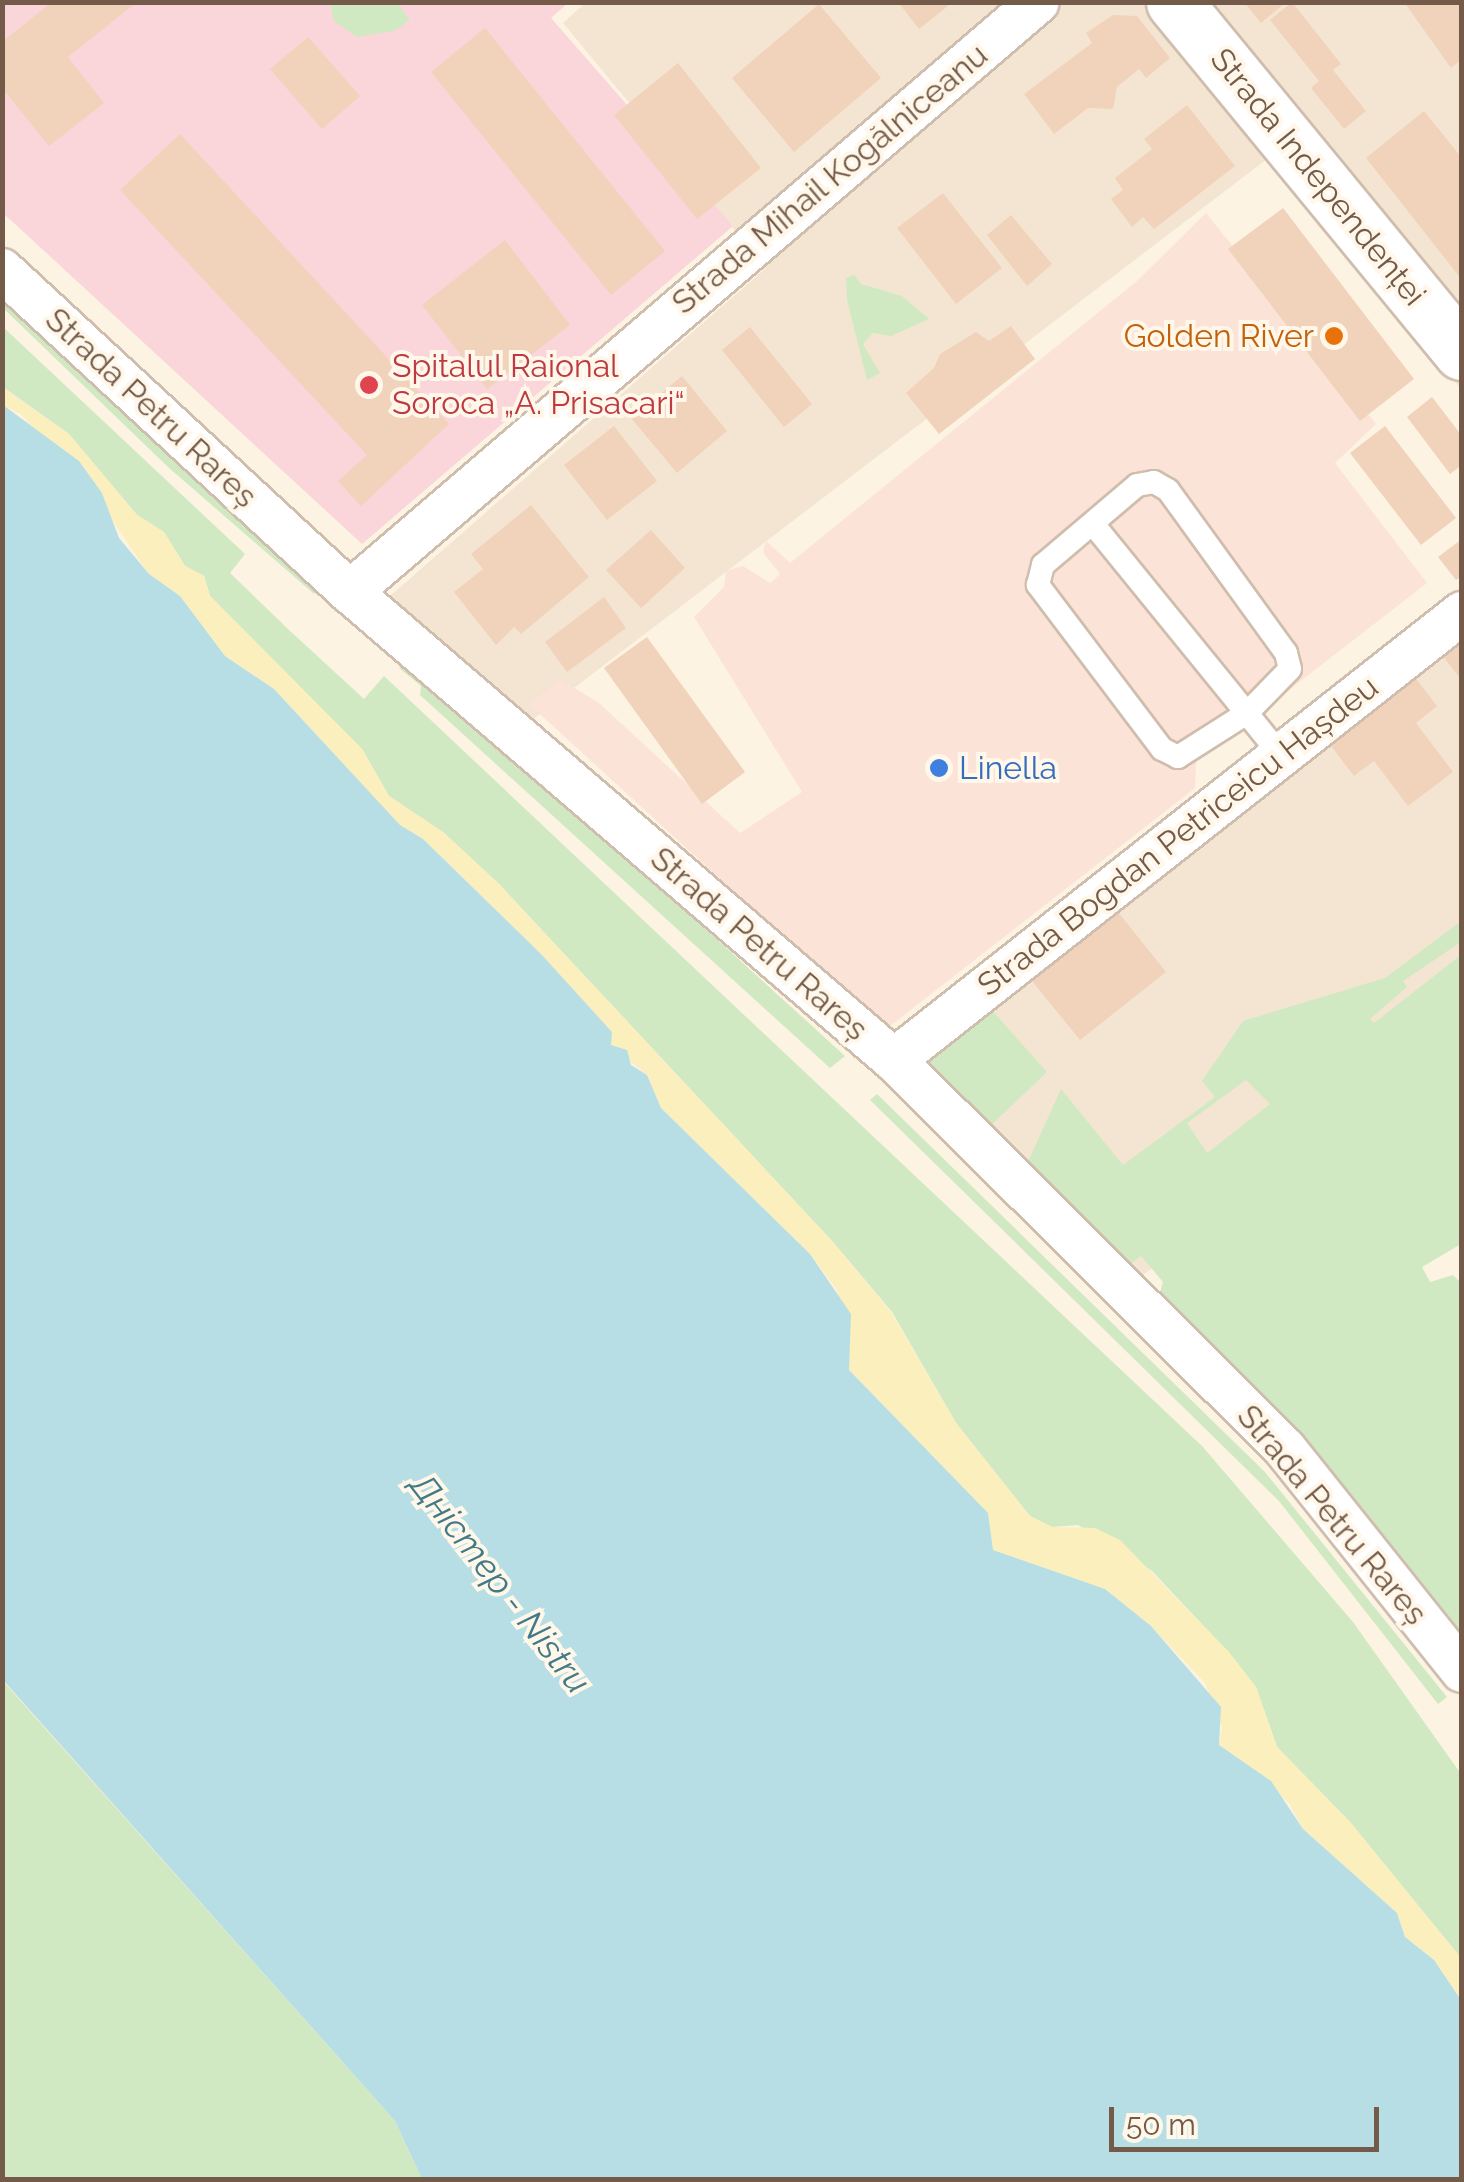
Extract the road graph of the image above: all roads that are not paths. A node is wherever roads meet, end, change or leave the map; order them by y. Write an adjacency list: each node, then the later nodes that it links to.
1 (1038, 2): 6 (street, Strada Mihail Kogălniceanu)
2 (1174, 2): 4 (main road, Strada Independenței)
3 (2, 270): 6 (street, Strada Petru Rareș)
4 (1462, 352)
5 (1093, 524): 8 (lane); 8 (lane); 8 (lane)
6 (350, 592): 10 (street, Strada Petru Rareș)
7 (1462, 612): 9 (street, Strada Bogdan Petriceicu Hașdeu)
8 (1247, 713): 9 (lane)
9 (1282, 754): 10 (street, Strada Bogdan Petriceicu Hașdeu)
10 (894, 1060): 11 (street, Strada Petru Rareș)
11 (1462, 1670)

